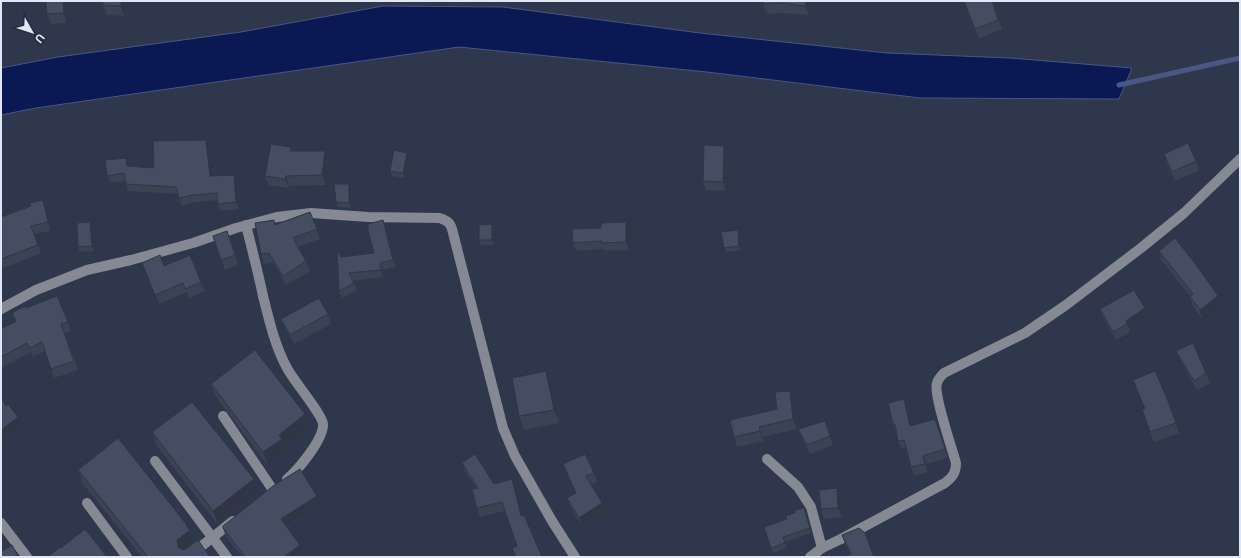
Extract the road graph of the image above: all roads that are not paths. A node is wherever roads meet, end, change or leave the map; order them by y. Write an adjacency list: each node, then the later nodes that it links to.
1 (1240, 159): 11 (street)
2 (246, 225): 3 (street); 4 (street); 16 (street)
3 (1, 309)
4 (223, 416)
5 (767, 459): 11 (street)
6 (155, 461): 10 (street)
7 (87, 503): 13 (street)
8 (243, 513): 10 (street)
9 (1, 523): 12 (street)
10 (213, 537): 14 (street); 15 (street)
11 (822, 548): 17 (street)
12 (27, 557)
13 (127, 557)
14 (188, 557)
15 (227, 557)
16 (574, 557)
17 (810, 557)

